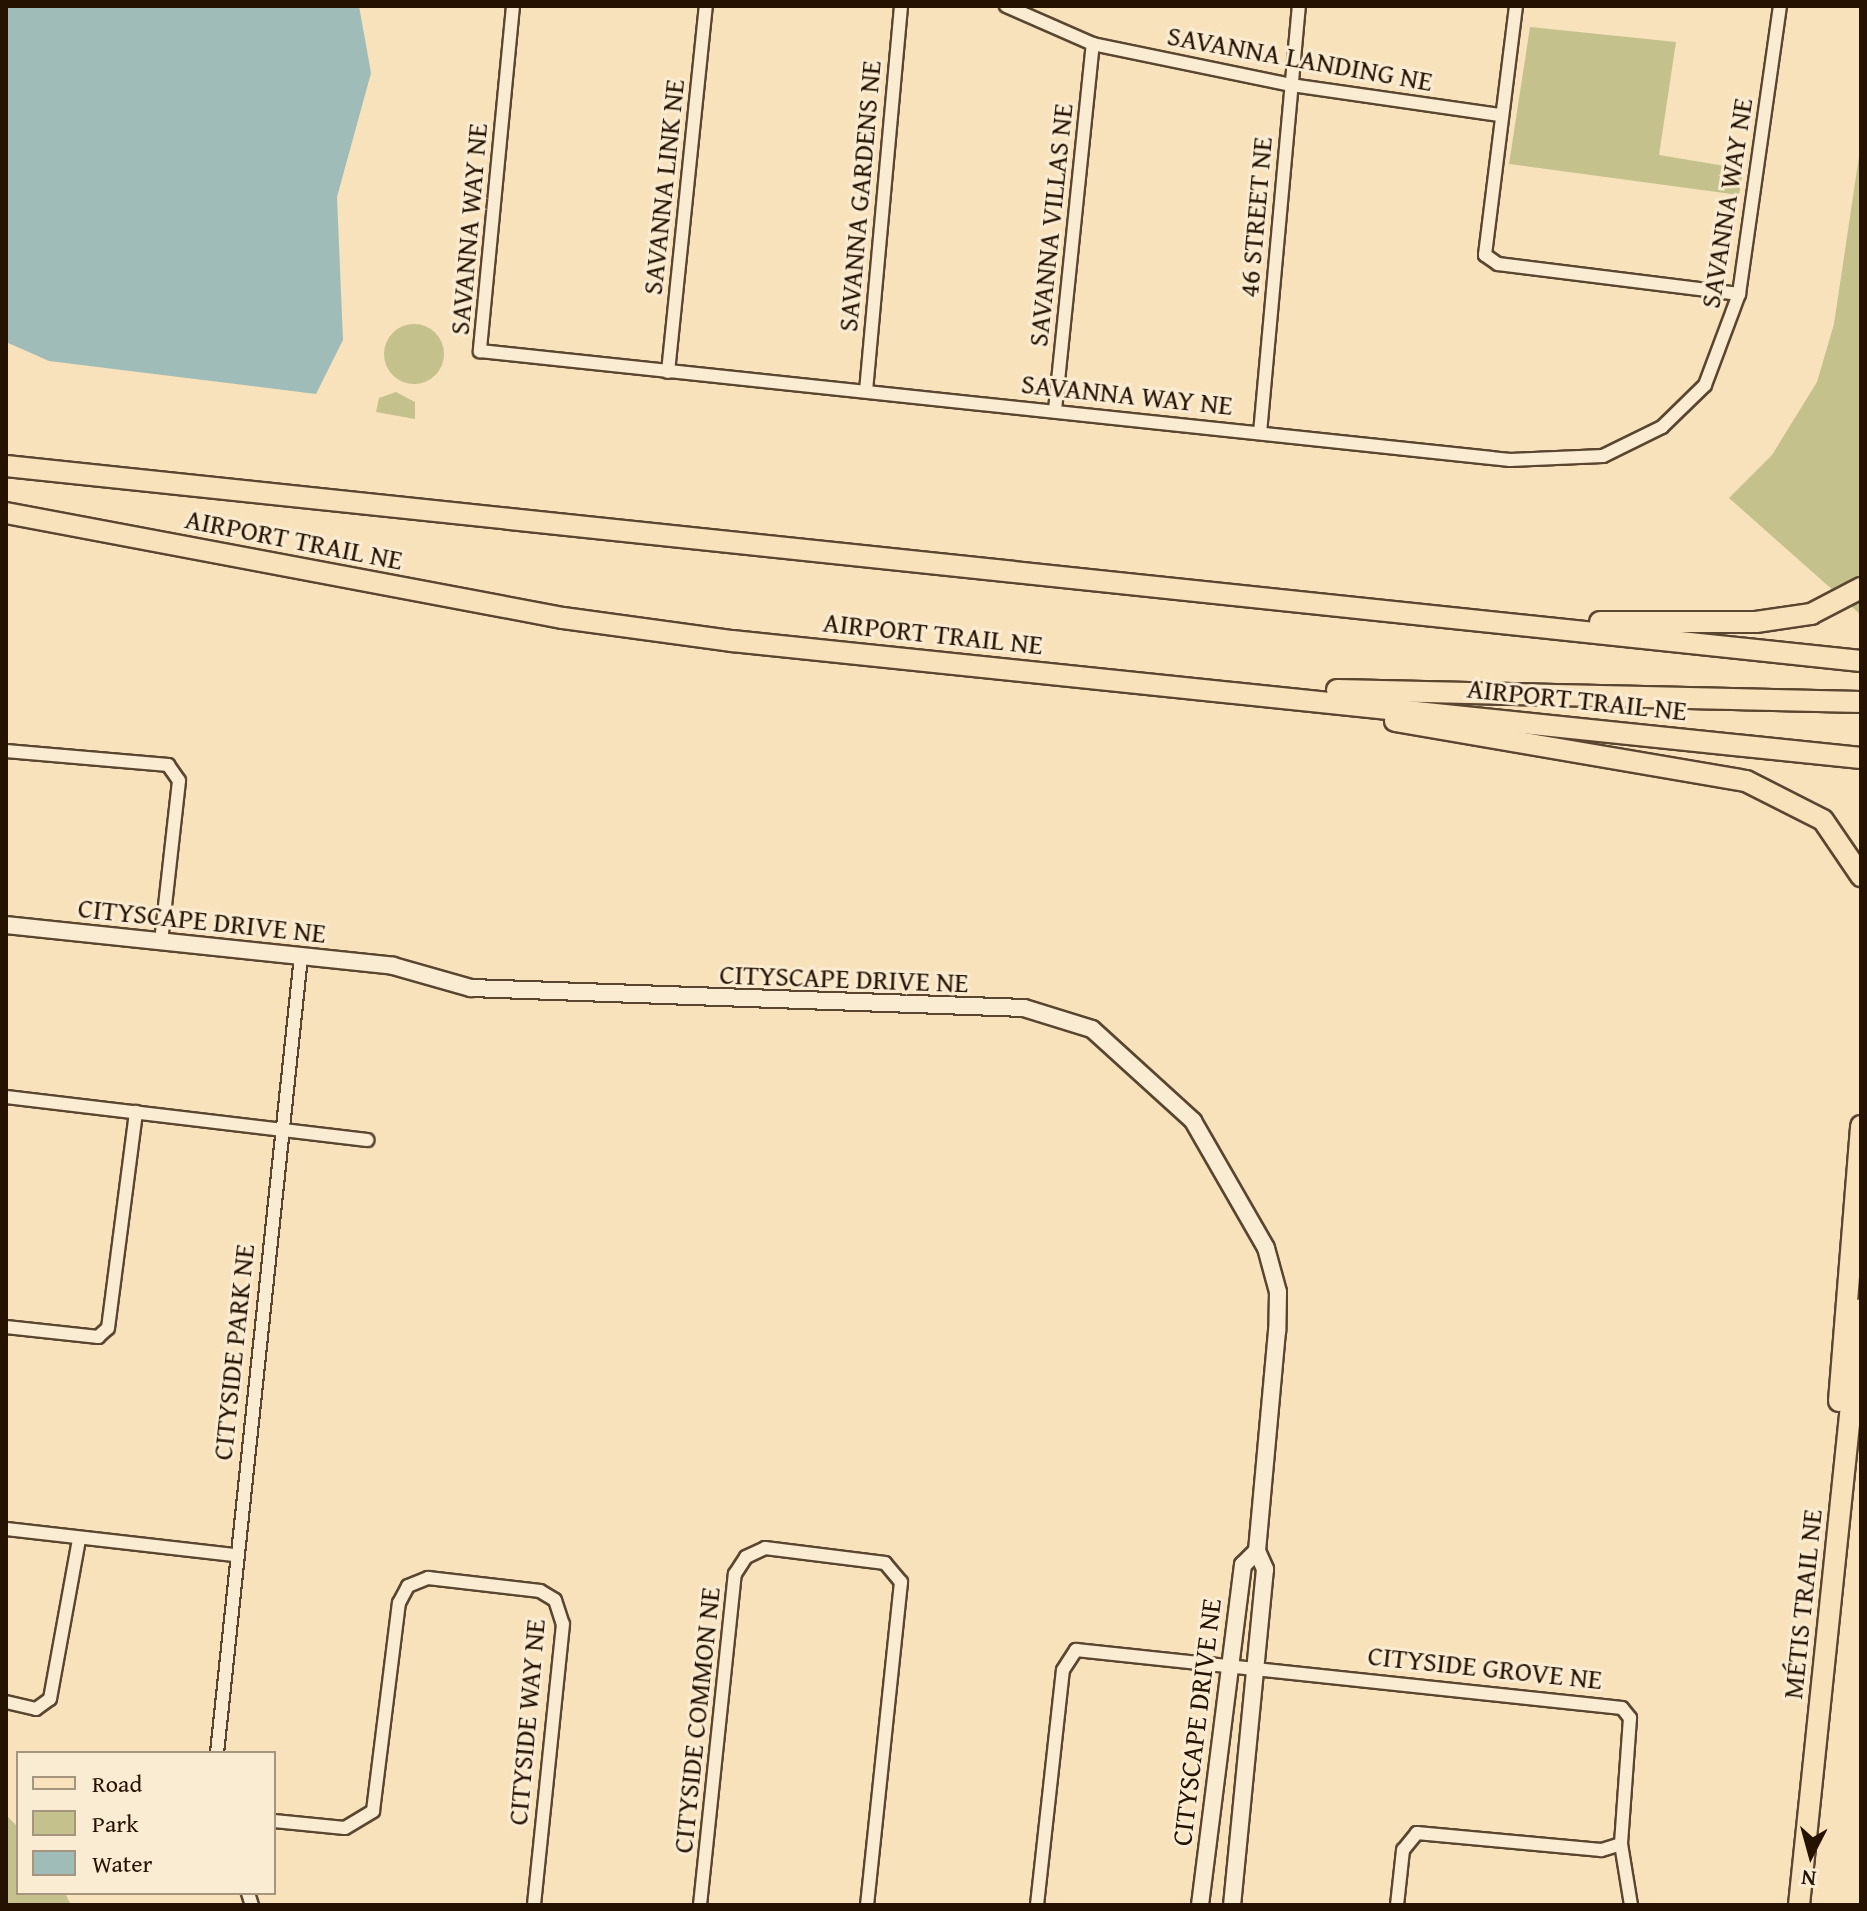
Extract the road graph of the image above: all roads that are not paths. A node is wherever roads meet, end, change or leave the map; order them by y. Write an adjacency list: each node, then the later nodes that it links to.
1 (513, 6): 12 (street, SAVANNA WAY NE)
2 (706, 6): 12 (street, SAVANNA LINK NE)
3 (901, 6): 13 (street, SAVANNA GARDENS NE)
4 (1006, 6): 8 (street, SAVANNA LANDING NE)
5 (1299, 6): 9 (street, 46 STREET NE)
6 (1516, 6): 10 (street)
7 (1780, 6): 11 (street, SAVANNA WAY NE)
8 (1093, 44): 9 (street, SAVANNA LANDING NE); 14 (street, SAVANNA VILLAS NE)
9 (1291, 85): 10 (street, SAVANNA LANDING NE); 15 (street, 46 STREET NE)
10 (1499, 115): 11 (street)
11 (1739, 294): 15 (street, SAVANNA WAY NE)
12 (668, 372): 13 (street, SAVANNA WAY NE)
13 (866, 391): 14 (street, SAVANNA WAY NE)
14 (1055, 410): 15 (street, SAVANNA WAY NE)
15 (1260, 433)
16 (6, 466): 19 (main road, AIRPORT TRAIL NE)
17 (6, 513): 21 (main road, AIRPORT TRAIL NE)
18 (1861, 588): 19 (main road)
19 (1531, 624): 20 (main road, AIRPORT TRAIL NE)
20 (1861, 661)
21 (1189, 687): 22 (main road); 24 (main road, AIRPORT TRAIL NE); 25 (main road)
22 (1861, 702)
23 (6, 751): 27 (street)
24 (1861, 758)
25 (1861, 876)
26 (6, 925): 27 (street, CITYSCAPE DRIVE NE)
27 (161, 941): 28 (street, CITYSCAPE DRIVE NE)
28 (301, 956): 32 (street, CITYSIDE PARK NE); 38 (street, CITYSCAPE DRIVE NE)
29 (6, 1097): 30 (street)
30 (136, 1112): 32 (street); 35 (street)
31 (1861, 1126): 40 (main road)
32 (282, 1129): 33 (street); 39 (street, CITYSIDE PARK NE)
33 (367, 1140)
34 (1861, 1309): 40 (main road, MÉTIS TRAIL NE)
35 (6, 1327)
36 (6, 1529): 37 (street)
37 (79, 1539): 39 (street); 43 (street)
38 (1257, 1551): 41 (street, CITYSCAPE DRIVE NE); 42 (street, CITYSCAPE DRIVE NE)
39 (235, 1555): 44 (street, CITYSIDE PARK NE)
40 (1825, 1655): 55 (main road, MÉTIS TRAIL NE)
41 (1229, 1662): 42 (street, CITYSIDE GROVE NE); 50 (street, CITYSIDE GROVE NE); 51 (street, CITYSCAPE DRIVE NE)
42 (1255, 1665): 46 (street, CITYSIDE GROVE NE); 52 (street, CITYSCAPE DRIVE NE)
43 (6, 1702)
44 (217, 1751)
45 (276, 1821): 47 (street, CITYSIDE WAY NE)
46 (1621, 1844): 53 (street); 54 (street, CITYSIDE GROVE NE)
47 (534, 1905)
48 (700, 1905): 49 (street, CITYSIDE COMMON NE)
49 (867, 1905)
50 (1037, 1905)
51 (1200, 1905)
52 (1232, 1905)
53 (1397, 1905)
54 (1631, 1905)
55 (1799, 1905)

